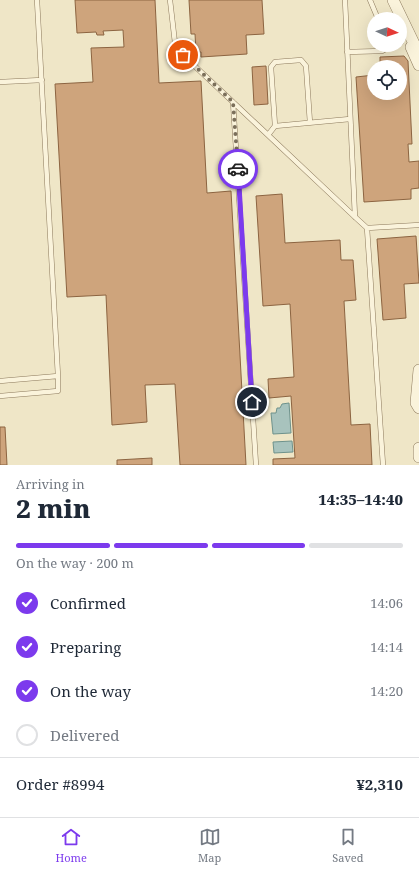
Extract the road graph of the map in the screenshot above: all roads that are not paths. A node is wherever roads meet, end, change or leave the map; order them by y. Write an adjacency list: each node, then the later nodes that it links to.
1 (37, 0): 16 (lane)
2 (170, 0): 18 (lane)
3 (345, 0): 13 (lane)
4 (370, 0): 8 (lane)
5 (388, 0): 9 (street)
6 (393, 0): 14 (street)
7 (399, 0): 11 (street)
8 (375, 12)
9 (394, 12)
10 (407, 40): 15 (street)
11 (419, 42)
12 (367, 51): 13 (lane)
13 (347, 52): 19 (lane)
14 (419, 54)
15 (419, 65)
16 (42, 80): 17 (lane); 27 (lane)
17 (0, 82)
18 (233, 102): 22 (lane); 33 (lane)
19 (350, 120): 20 (lane); 23 (lane)
20 (310, 123): 21 (lane); 21 (lane)
21 (275, 126): 22 (lane)
22 (268, 135): 23 (lane)
23 (355, 217): 25 (lane)
24 (419, 225): 25 (lane)
25 (368, 228): 34 (lane)
26 (419, 370): 30 (street)
27 (58, 376): 28 (lane); 29 (lane)
28 (0, 380)
29 (0, 396)
30 (419, 408)
31 (419, 448): 32 (street)
32 (419, 457)
33 (256, 465)
34 (383, 465)

